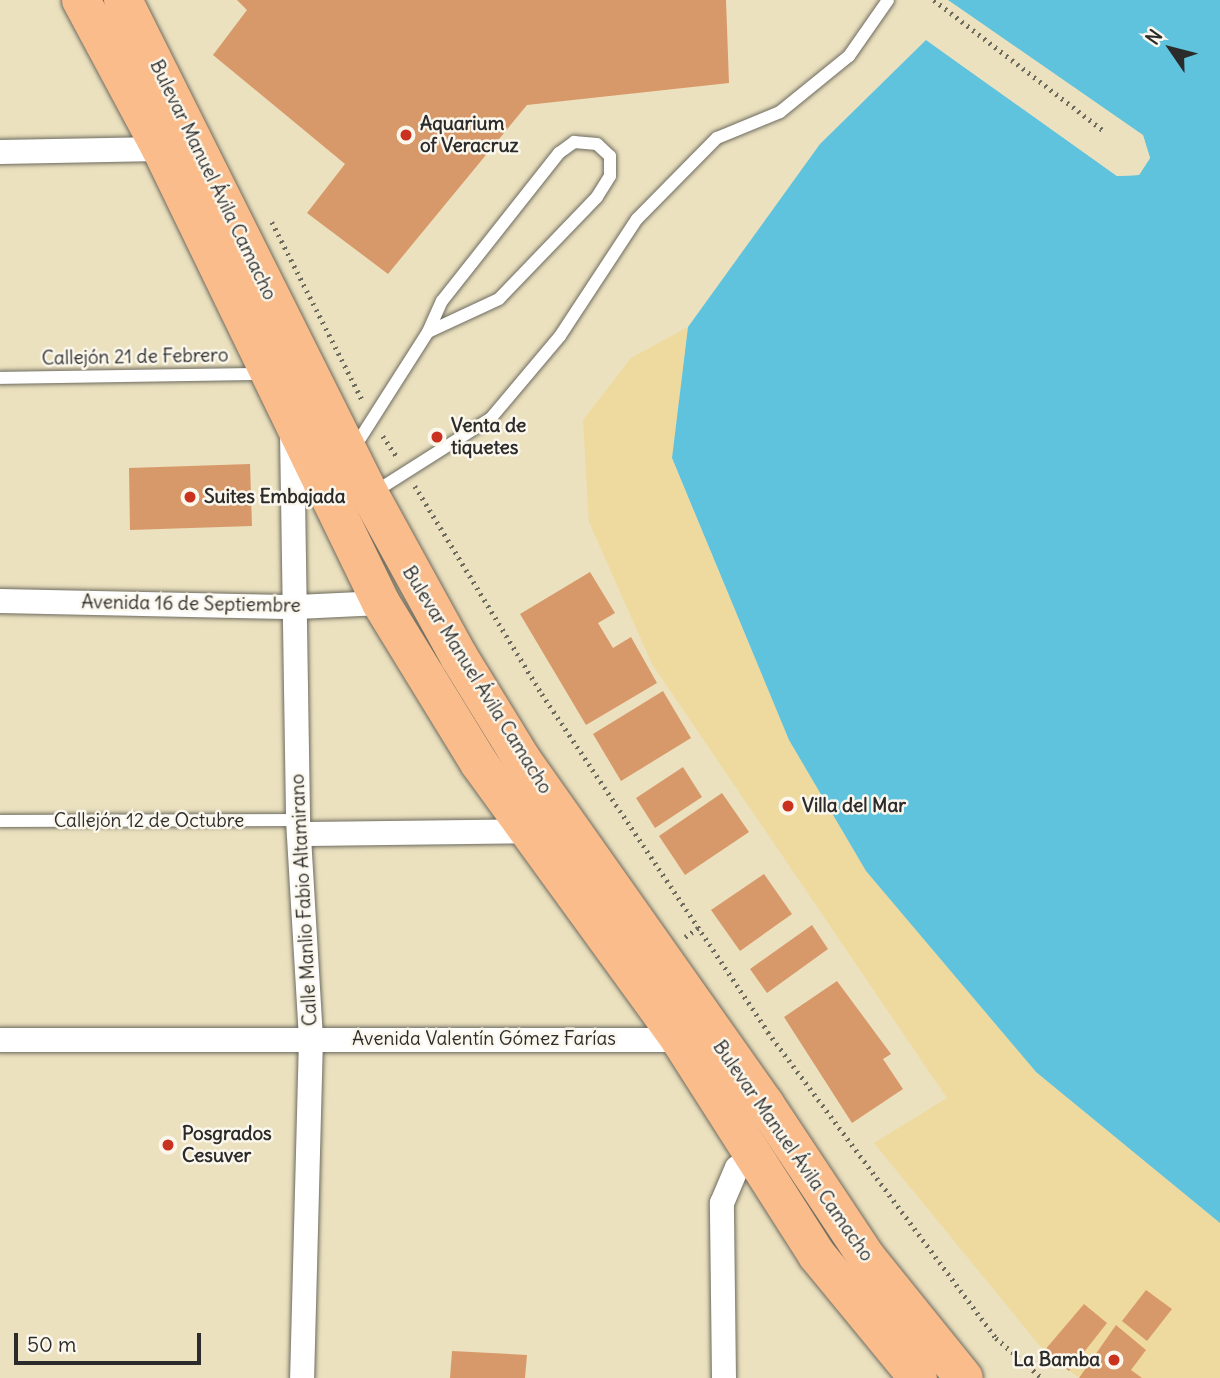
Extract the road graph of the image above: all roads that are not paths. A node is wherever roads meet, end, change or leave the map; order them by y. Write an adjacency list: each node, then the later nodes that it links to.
1 (81, 0): 4 (main road, Bulevar Manuel Ávila Camacho)
2 (123, 0): 10 (main road, Bulevar Manuel Ávila Camacho)
3 (888, 0): 11 (lane)
4 (161, 149): 5 (street); 7 (main road, Bulevar Manuel Ávila Camacho)
5 (0, 152)
6 (428, 332): 6 (lane); 10 (lane)
7 (271, 374): 8 (lane, Callejón 21 de Febrero); 9 (main road, Bulevar Manuel Ávila Camacho)
8 (0, 378)
9 (291, 421): 13 (main road, Bulevar Manuel Ávila Camacho); 14 (street, Calle Manlio Fabio Altamirano)
10 (350, 456): 11 (main road, Bulevar Manuel Ávila Camacho)
11 (370, 495): 17 (main road, Bulevar Manuel Ávila Camacho)
12 (0, 601): 14 (street, Avenida 16 de Septiembre)
13 (382, 603): 14 (street, Avenida 16 de Septiembre); 18 (main road, Bulevar Manuel Ávila Camacho)
14 (297, 607): 16 (street, Calle Manlio Fabio Altamirano)
15 (0, 821): 16 (lane, Callejón 12 de Octubre)
16 (298, 827): 18 (street, Callejón 12 de Octubre); 19 (street, Calle Manlio Fabio Altamirano)
17 (572, 830): 18 (street, Callejón 12 de Octubre); 22 (main road, Bulevar Manuel Ávila Camacho)
18 (529, 831): 20 (main road, Bulevar Manuel Ávila Camacho)
19 (312, 1038): 20 (street, Avenida Valentín Gómez Farías); 21 (street, Avenida Valentín Gómez Farías); 24 (street, Calle Manlio Fabio Altamirano)
20 (680, 1040): 22 (street, Avenida Valentín Gómez Farías); 23 (main road, Bulevar Manuel Ávila Camacho)
21 (0, 1041)
22 (717, 1042): 27 (main road, Bulevar Manuel Ávila Camacho)
23 (752, 1154): 25 (street); 26 (main road, Bulevar Manuel Ávila Camacho)
24 (302, 1378)
25 (724, 1378)
26 (918, 1378)
27 (964, 1378)

